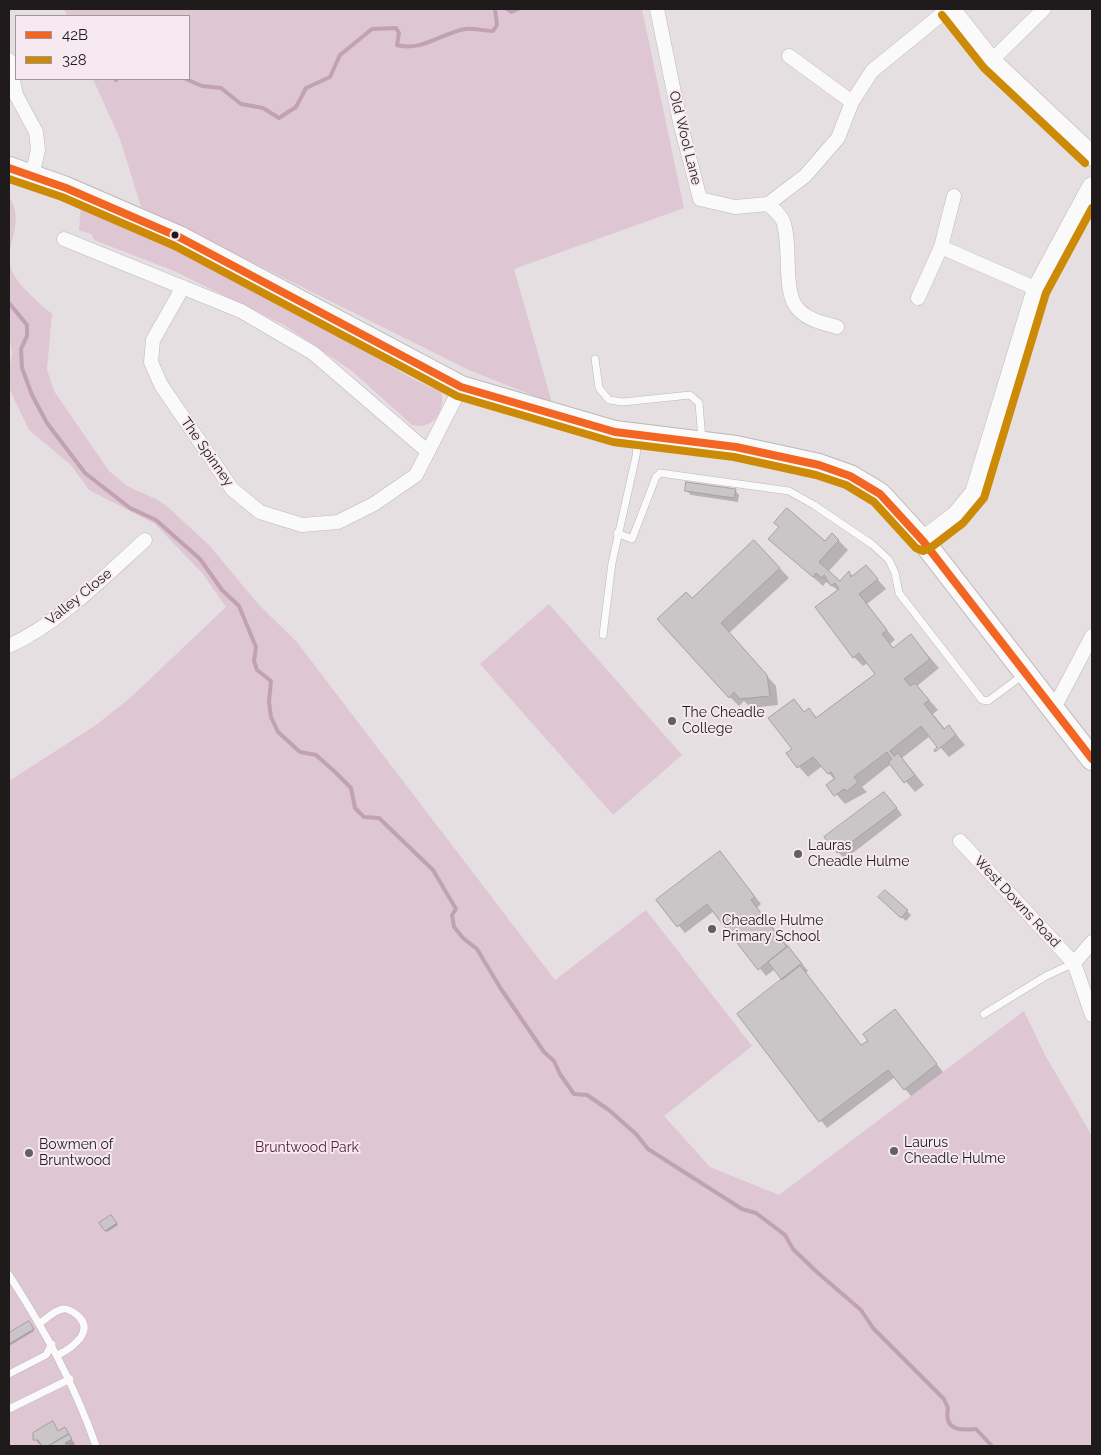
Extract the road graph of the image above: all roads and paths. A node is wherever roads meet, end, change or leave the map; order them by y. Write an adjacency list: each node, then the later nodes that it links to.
1 (657, 9): 13 (street, Old Wool Lane)
2 (949, 9): 6 (street); 7 (street)
3 (1044, 9): 6 (street)
4 (789, 56): 7 (street)
5 (9, 60): 10 (street)
6 (991, 61): 8 (street)
7 (852, 102): 13 (street)
8 (1092, 156)
9 (9, 168): 10 (main road)
10 (32, 176): 21 (main road)
11 (1092, 187): 17 (street)
12 (954, 196): 15 (street)
13 (768, 204): 19 (street)
14 (64, 239): 16 (street)
15 (941, 248): 17 (street); 18 (street)
16 (183, 287): 24 (street); 24 (street, The Spinney)
17 (1037, 289): 27 (street)
18 (918, 298)
19 (837, 327)
20 (595, 359): 23 (lane)
21 (461, 387): 22 (main road); 24 (street, The Spinney)
22 (639, 435): 23 (main road); 25 (lane)
23 (702, 443): 27 (main road)
24 (427, 451)
25 (618, 533): 28 (lane); 31 (lane)
26 (145, 540): 30 (street, Valley Close)
27 (923, 541): 31 (main road)
28 (603, 635)
29 (1092, 639): 32 (street)
30 (9, 646)
31 (1025, 673): 32 (main road)
32 (1054, 708): 33 (main road)
33 (1092, 759)
34 (960, 841): 36 (street, West Downs Road)
35 (1092, 942): 36 (street)
36 (1074, 963): 37 (lane); 38 (street)
37 (984, 1014)
38 (1092, 1015)
39 (9, 1275): 40 (lane)
40 (40, 1323): 41 (lane); 42 (lane)
41 (52, 1344): 42 (lane); 43 (lane)
42 (58, 1355): 44 (lane)
43 (9, 1374)
44 (70, 1379): 45 (lane); 46 (lane)
45 (9, 1409)
46 (96, 1446)

